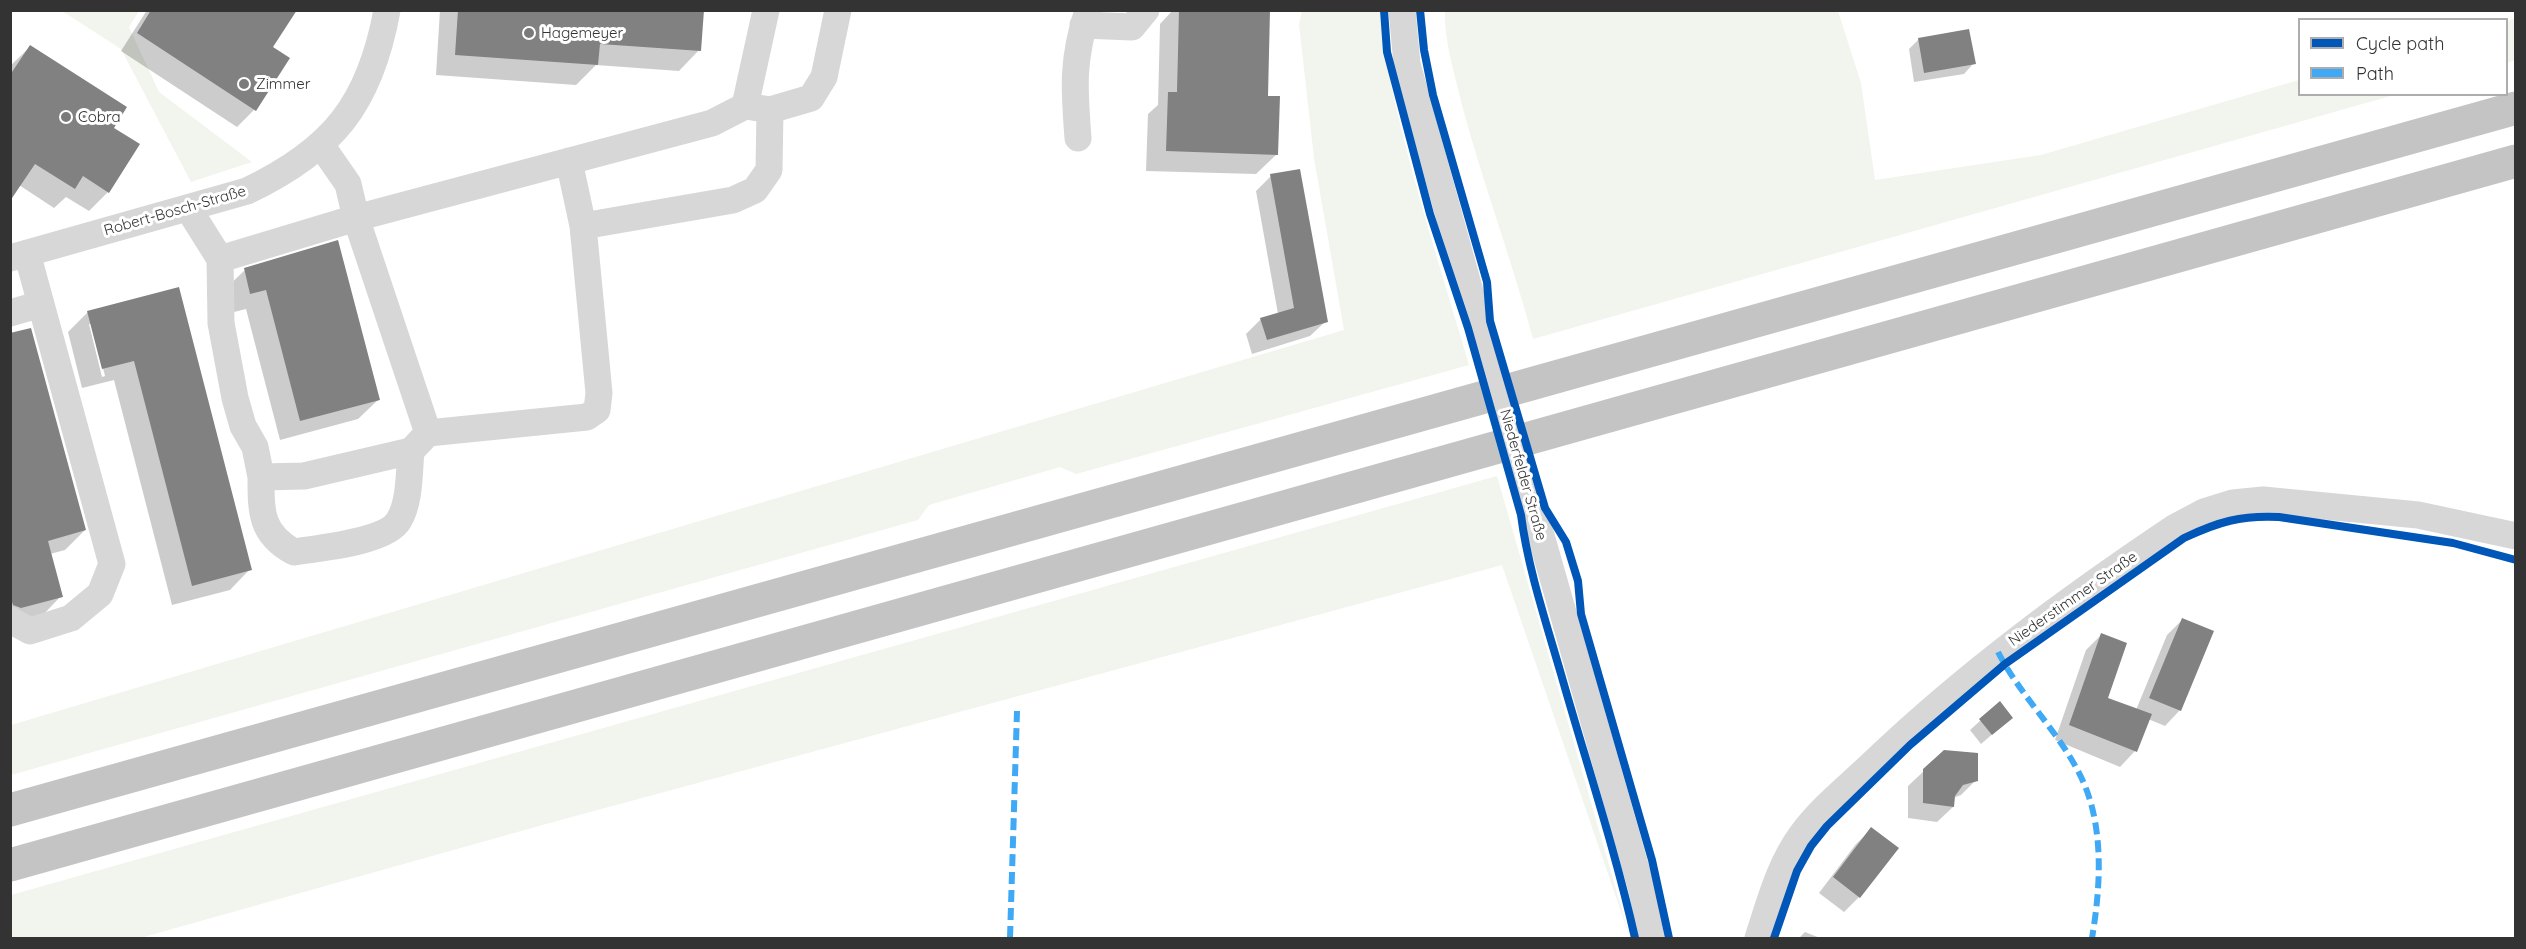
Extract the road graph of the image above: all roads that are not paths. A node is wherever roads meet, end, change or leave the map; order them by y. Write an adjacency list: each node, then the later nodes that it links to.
1 (387, 10): 10 (street, Robert-Bosch-Straße)
2 (766, 10): 7 (street)
3 (838, 10): 7 (street)
4 (1146, 10): 6 (street)
5 (1402, 10): 26 (street, Niederfelder Straße, bridge)
6 (1086, 18): 9 (street)
7 (758, 108): 11 (street); 15 (street)
8 (2516, 108): 24 (highway)
9 (1078, 138)
10 (321, 145): 13 (street, Robert-Bosch-Straße); 14 (street)
11 (569, 161): 14 (street); 15 (street)
12 (2516, 161): 25 (highway)
13 (188, 208): 16 (street, Robert-Bosch-Straße); 17 (street)
14 (356, 218): 17 (street); 20 (street)
15 (583, 226): 20 (street)
16 (19, 255): 18 (street)
17 (220, 259): 21 (street)
18 (41, 304): 19 (street); 23 (street)
19 (10, 313)
20 (419, 442): 21 (street); 21 (street)
21 (261, 477)
22 (2516, 536): 27 (street, Niederstimmer Straße)
23 (10, 620)
24 (10, 810)
25 (10, 865)
26 (1651, 939)
27 (1758, 939)

